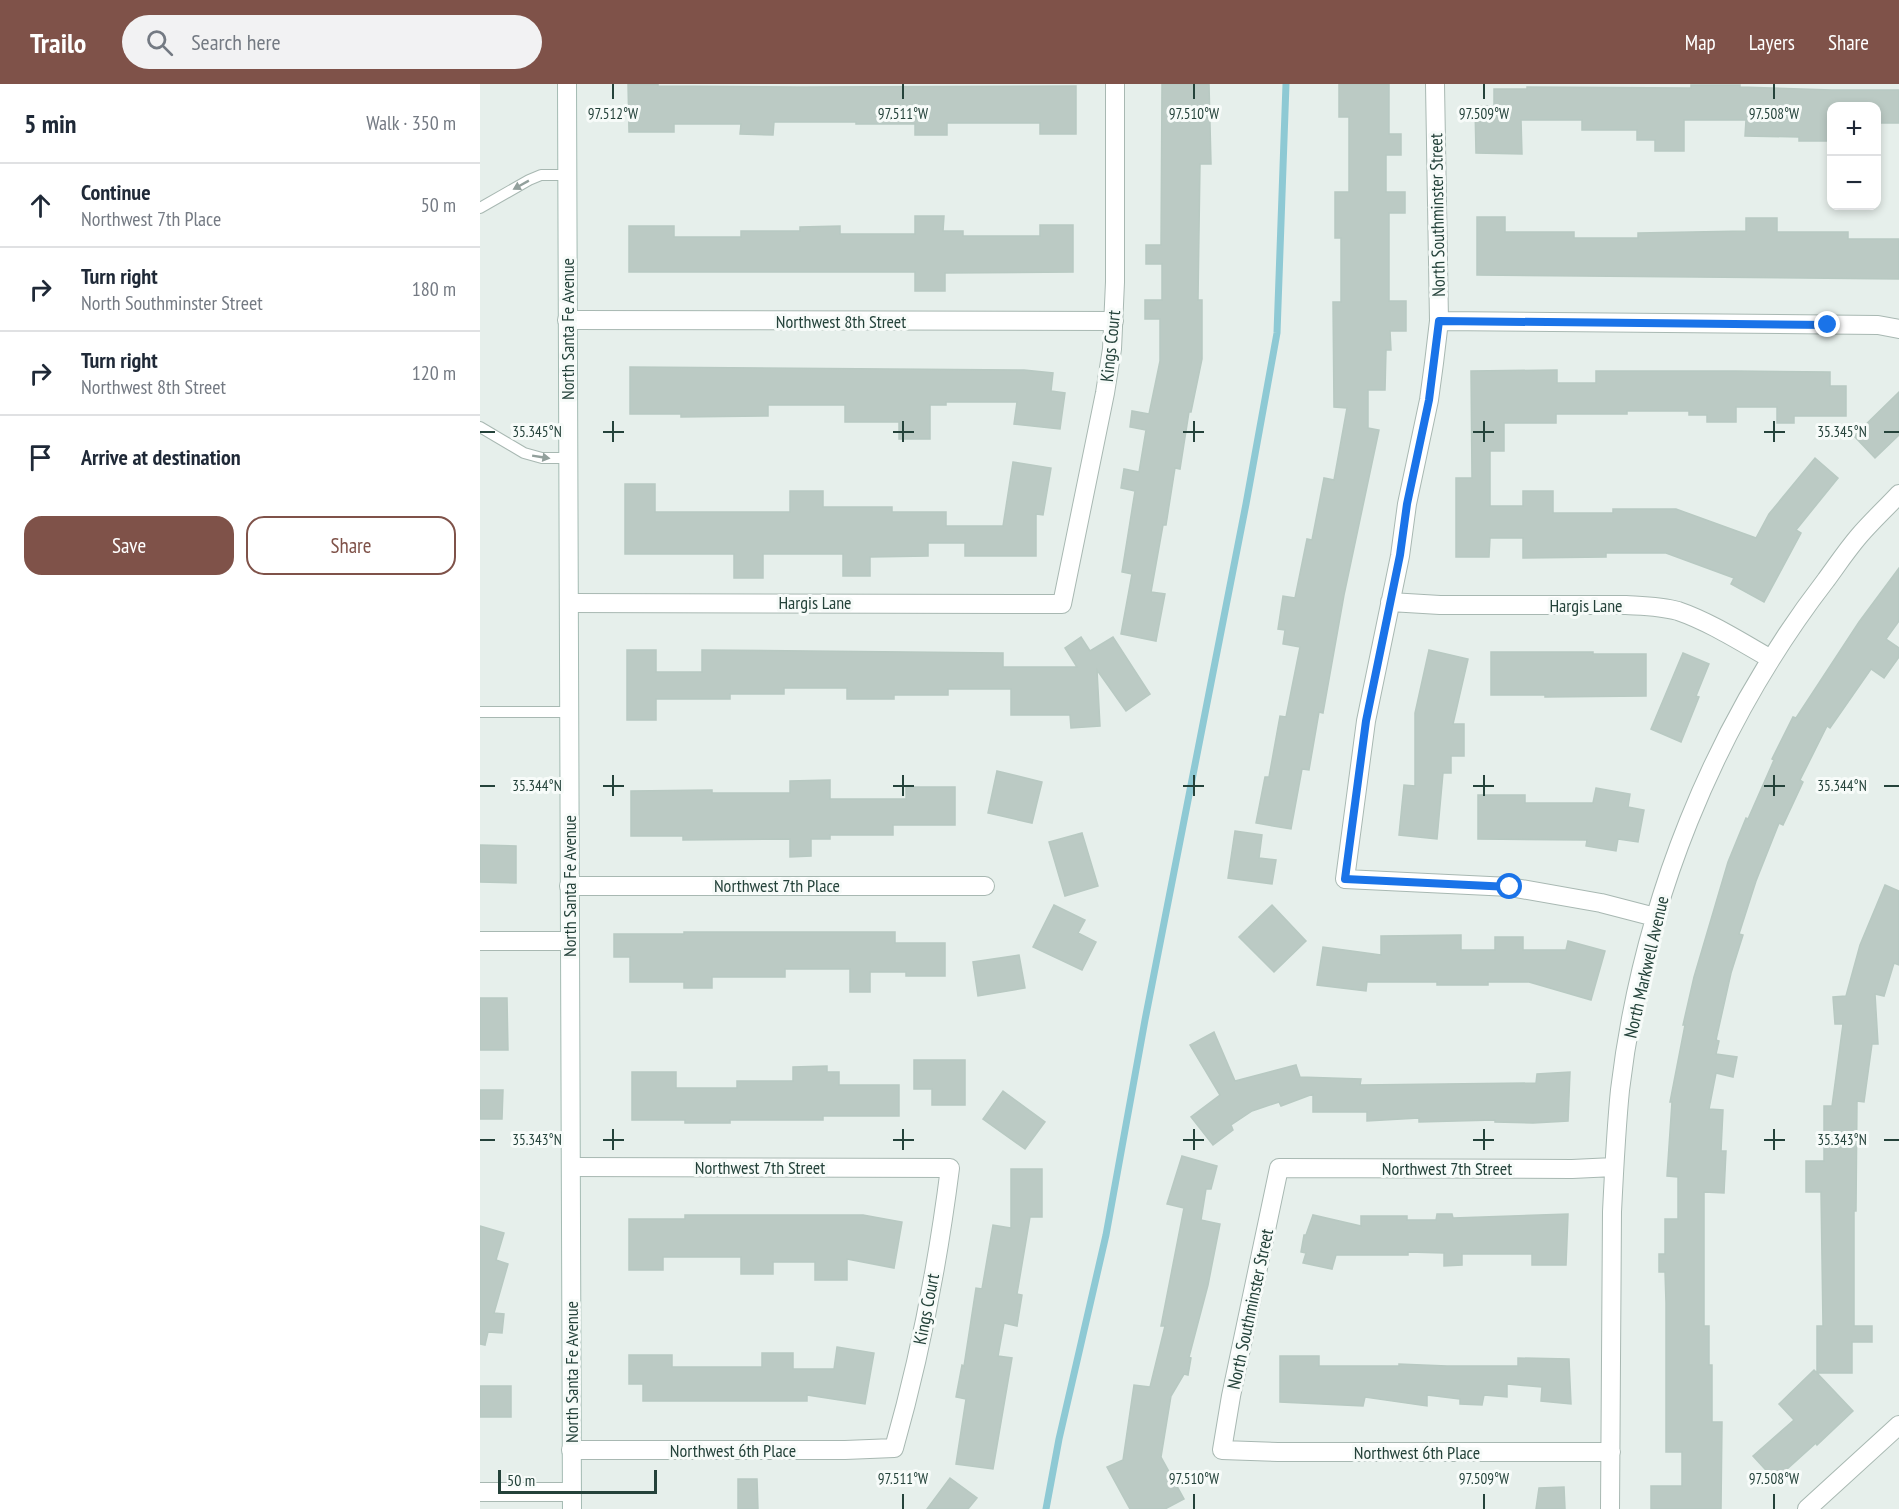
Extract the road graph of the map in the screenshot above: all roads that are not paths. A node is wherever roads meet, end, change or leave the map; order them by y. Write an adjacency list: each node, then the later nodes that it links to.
1 (567, 84): 4 (street, North Santa Fe Avenue)
2 (1114, 84): 7 (street, Kings Court)
3 (1436, 84): 8 (street, North Southminster Street)
4 (567, 175): 5 (lane, one-way to 5); 6 (street, North Santa Fe Avenue)
5 (480, 208)
6 (567, 320): 7 (street, Northwest 8th Street); 11 (street, North Santa Fe Avenue)
7 (1114, 321): 15 (street, Kings Court)
8 (1439, 321): 9 (street); 13 (street, North Southminster Street)
9 (1899, 329)
10 (480, 427): 11 (lane, one-way to 11)
11 (568, 458): 14 (street, North Santa Fe Avenue)
12 (1899, 494): 16 (street, North Markwell Avenue)
13 (1390, 602): 16 (street, Hargis Lane); 21 (street, North Southminster Street)
14 (568, 603): 15 (street, Hargis Lane); 18 (street, North Santa Fe Avenue)
15 (1062, 604)
16 (1771, 659): 21 (street, North Markwell Avenue)
17 (480, 712): 18 (lane)
18 (569, 712): 19 (street, North Santa Fe Avenue)
19 (569, 886): 20 (street, Northwest 7th Place); 23 (street, North Santa Fe Avenue)
20 (985, 886)
21 (1655, 917): 25 (street, North Markwell Avenue)
22 (480, 941): 23 (street)
23 (570, 941): 24 (street, North Santa Fe Avenue)
24 (571, 1167): 26 (street, Northwest 7th Street); 30 (street, North Santa Fe Avenue)
25 (1614, 1167): 27 (street, Northwest 7th Street); 32 (street, North Markwell Avenue)
26 (950, 1168): 29 (street, Kings Court)
27 (1279, 1168): 31 (street, North Southminster Street)
28 (1899, 1425): 36 (street)
29 (894, 1448): 30 (street, Northwest 6th Place)
30 (572, 1450): 34 (street, North Santa Fe Avenue)
31 (1222, 1450): 32 (street, Northwest 6th Place)
32 (1611, 1452): 35 (street, North Markwell Avenue)
33 (480, 1492): 34 (street)
34 (572, 1500)
35 (1610, 1509)
36 (1807, 1509)

